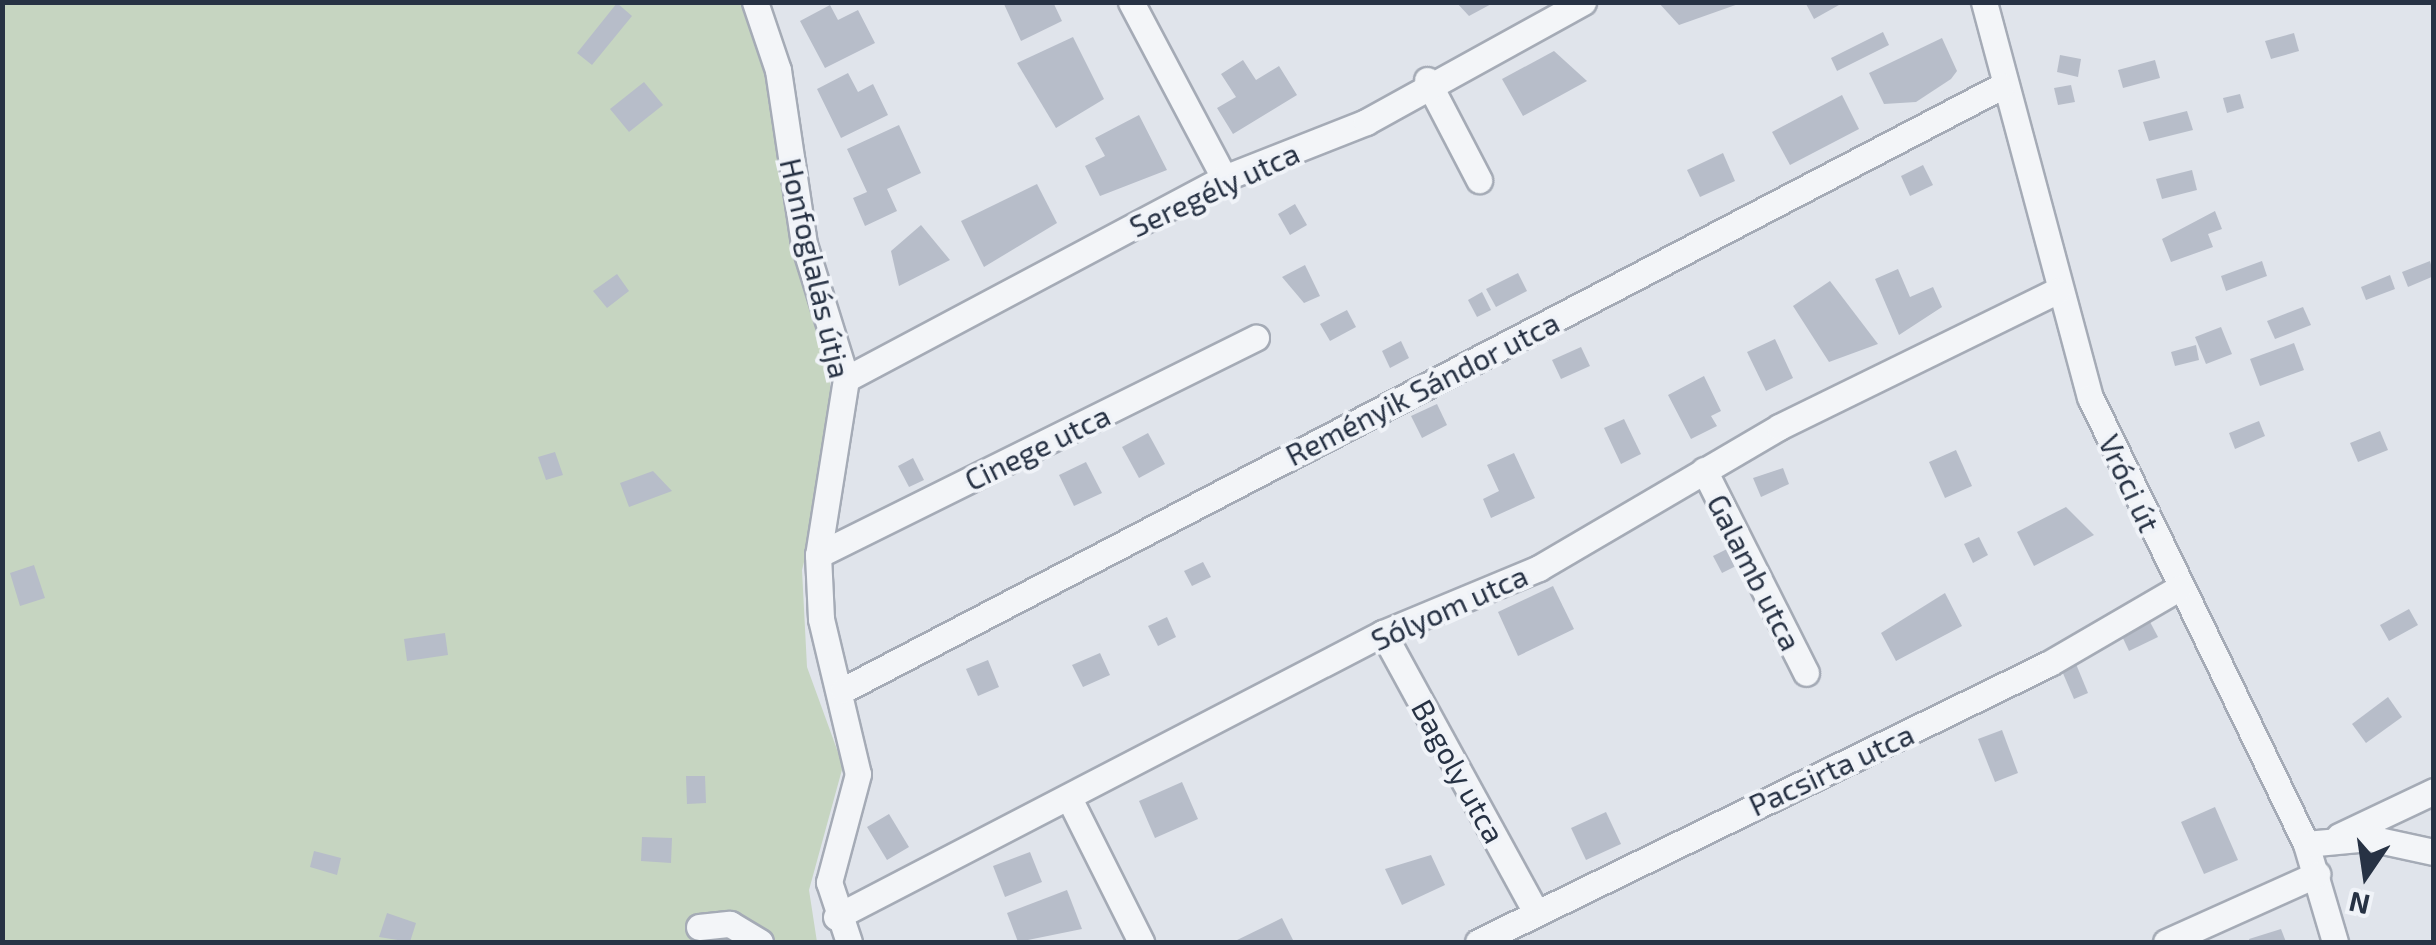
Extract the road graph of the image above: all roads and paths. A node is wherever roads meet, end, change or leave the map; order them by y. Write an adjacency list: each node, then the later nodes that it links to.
1 (755, 2): 12 (street, Honfoglalás útja)
2 (1132, 2): 8 (street)
3 (1583, 2): 5 (street, Seregély utca)
4 (1984, 2): 7 (street, Vróci út)
5 (1547, 10): 6 (street, Seregély utca)
6 (1428, 80): 8 (street, Seregély utca); 9 (street)
7 (2002, 86): 10 (street, Vróci út); 18 (street, Reményik Sándor utca)
8 (1224, 178): 12 (street, Seregély utca)
9 (1479, 180)
10 (2058, 291): 13 (street, Sólyom utca); 15 (street, Vróci út)
11 (1256, 338): 14 (street, Cinege utca)
12 (846, 379): 14 (street, Honfoglalás útja)
13 (1704, 470): 16 (street, Sólyom utca); 17 (street, Galamb utca)
14 (818, 556): 18 (street, Honfoglalás útja)
15 (2179, 588): 22 (street, Vróci út); 25 (street, Pacsirta utca)
16 (1383, 633): 20 (street, Sólyom utca); 25 (street, Bagoly utca)
17 (1806, 673)
18 (843, 690): 26 (street, Honfoglalás útja)
19 (2434, 791): 21 (street)
20 (1071, 802): 26 (street, Sólyom utca); 30 (street)
21 (2336, 837): 22 (street); 23 (street)
22 (2306, 844): 24 (street, Vróci út)
23 (2434, 852)
24 (2317, 874): 32 (street); 33 (street, Vróci út)
25 (1534, 909): 31 (street, Pacsirta utca)
26 (836, 917): 29 (street, Honfoglalás útja)
27 (699, 927): 28 (street)
28 (760, 942)
29 (849, 942)
30 (1141, 942)
31 (1478, 942)
32 (2166, 942)
33 (2335, 942)

